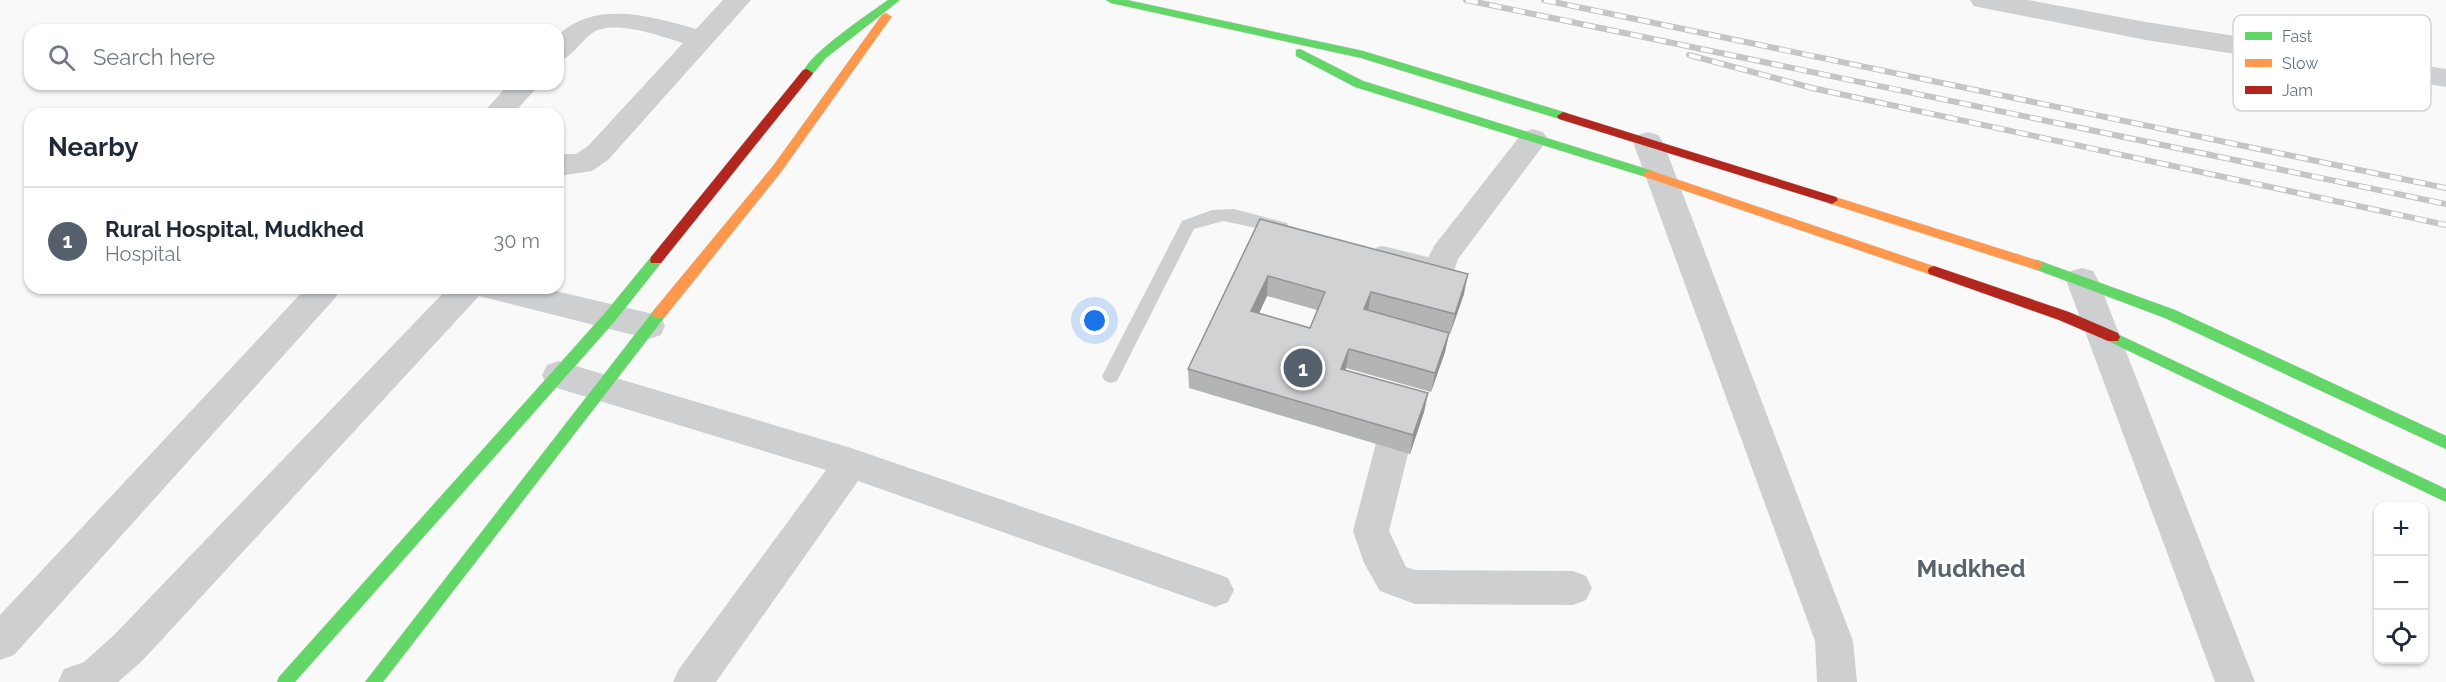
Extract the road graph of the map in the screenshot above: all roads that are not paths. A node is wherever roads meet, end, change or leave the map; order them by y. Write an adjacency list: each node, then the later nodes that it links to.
1 (738, 0): 8 (street)
2 (896, 0): 26 (main road); 27 (main road)
3 (1111, 0): 7 (main road)
4 (1983, 0): 6 (street)
5 (2134, 0): 6 (street)
6 (2146, 31): 9 (street)
7 (1265, 34): 15 (main road); 16 (main road)
8 (702, 39): 10 (street); 17 (street)
9 (2233, 45)
10 (564, 46)
11 (2431, 76): 12 (street)
12 (2446, 78)
13 (520, 90): 14 (street)
14 (502, 108)
15 (1533, 139): 18 (main road); 21 (street)
16 (1648, 142): 18 (street); 22 (main road)
17 (564, 165)
18 (1662, 178): 28 (main road); 44 (street)
19 (1303, 232): 32 (lane)
20 (1371, 249): 21 (lane)
21 (1440, 266): 29 (street)
22 (2082, 280): 28 (street); 34 (main road)
23 (319, 294): 39 (street)
24 (462, 294): 40 (street)
25 (516, 294): 26 (street)
26 (610, 317): 27 (street); 31 (main road)
27 (649, 326): 33 (main road)
28 (2101, 331): 36 (main road); 45 (street)
29 (1420, 336)
30 (1411, 370): 37 (street)
31 (559, 375): 33 (street); 41 (main road)
32 (1111, 376)
33 (603, 388): 35 (street); 42 (main road)
34 (2446, 443)
35 (851, 463): 38 (street); 43 (street)
36 (2446, 496)
37 (1573, 588)
38 (1215, 590)
39 (0, 642)
40 (78, 682)
41 (285, 682)
42 (373, 682)
43 (693, 682)
44 (1837, 682)
45 (2235, 682)

